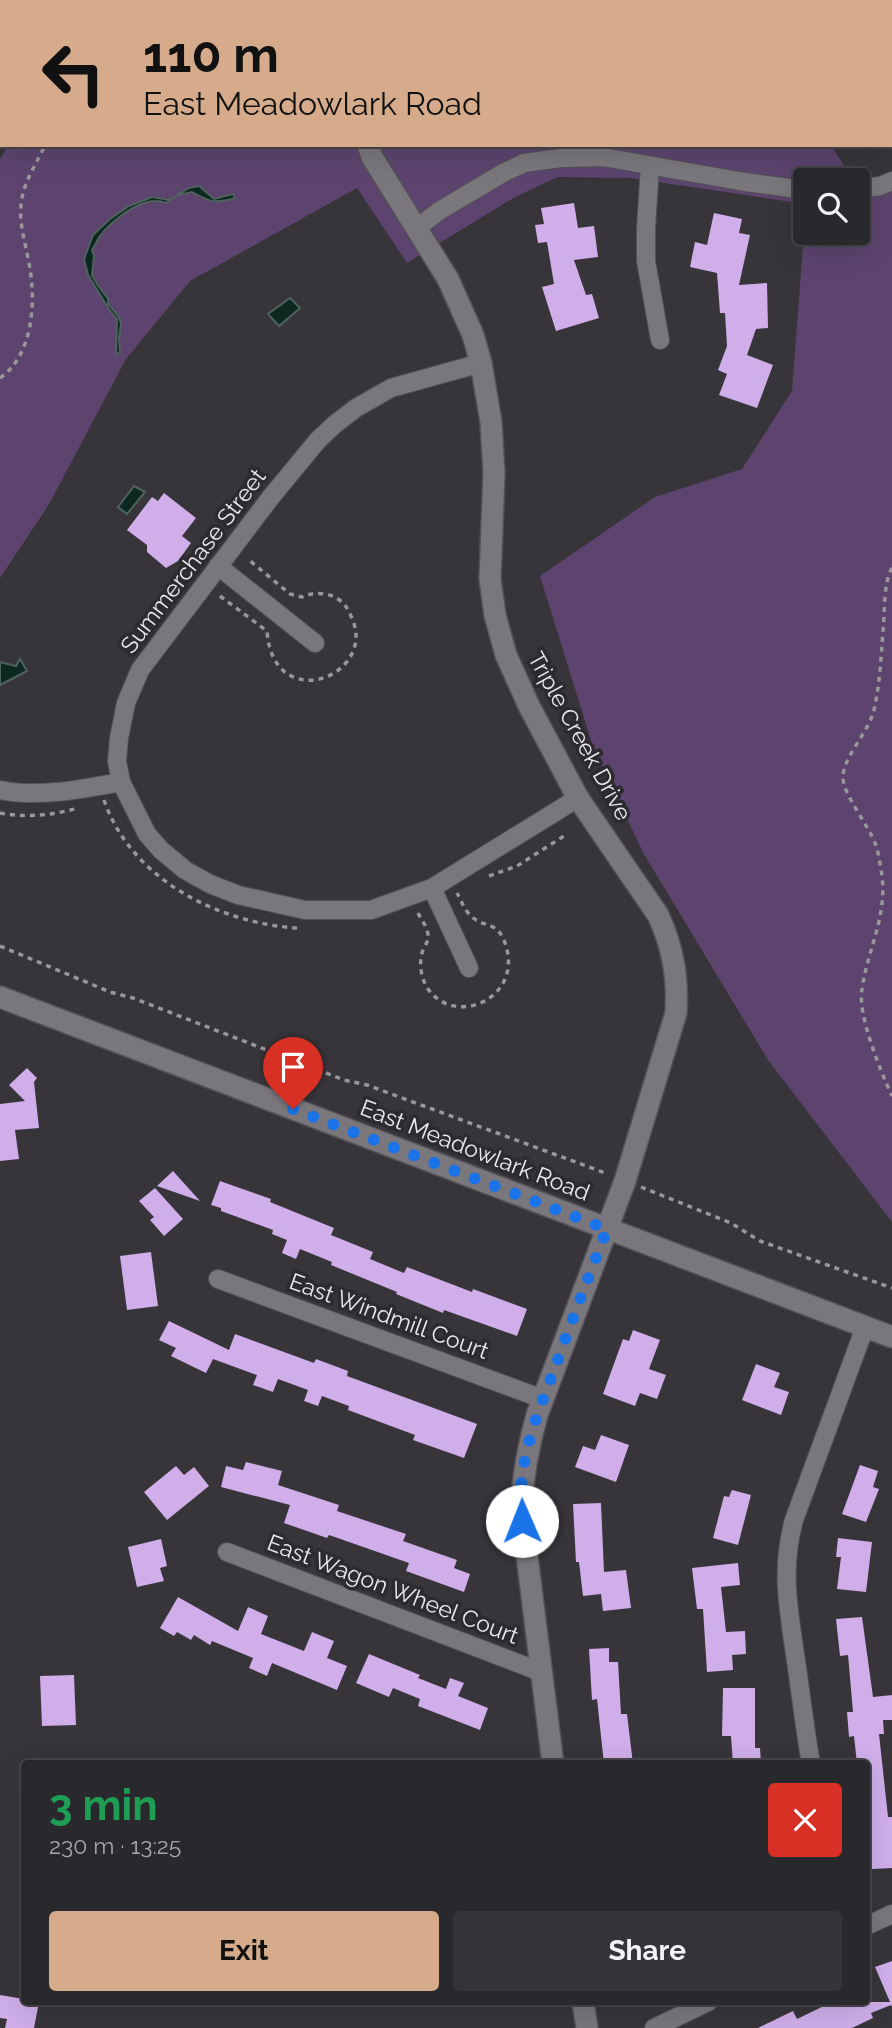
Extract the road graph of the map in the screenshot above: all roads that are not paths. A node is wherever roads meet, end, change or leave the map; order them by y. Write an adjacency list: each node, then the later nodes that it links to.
1 (369, 147): 6 (street, Triple Creek Drive)
2 (650, 166): 5 (street); 6 (street); 7 (street)
3 (892, 181): 4 (street)
4 (870, 187)
5 (793, 188)
6 (417, 228): 8 (street, Triple Creek Drive)
7 (660, 340)
8 (481, 363): 9 (street, Summerchase Street); 13 (street, Triple Creek Drive)
9 (218, 566): 10 (street); 11 (street, Summerchase Street)
10 (315, 643)
11 (121, 782): 12 (street); 14 (street, Summerchase Street)
12 (0, 790)
13 (578, 798): 14 (street, Summerchase Street); 17 (street, Triple Creek Drive)
14 (436, 895): 15 (street)
15 (469, 968)
16 (0, 997): 17 (street, East Meadowlark Road)
17 (607, 1229): 19 (street, East Meadowlark Road); 21 (street, Triple Creek Drive)
18 (218, 1279): 21 (street, East Windmill Court)
19 (865, 1327): 20 (street, East Meadowlark Road); 25 (street)
20 (892, 1337)
21 (543, 1399): 23 (street, Triple Creek Drive)
22 (227, 1552): 23 (street, East Wagon Wheel Court)
23 (541, 1672): 24 (street, Triple Creek Drive)
24 (552, 1760)
25 (810, 1760)
26 (892, 1914): 27 (street)
27 (870, 1924)
28 (583, 2005): 30 (street)
29 (703, 2005): 31 (street)
30 (587, 2028)
31 (654, 2028)

